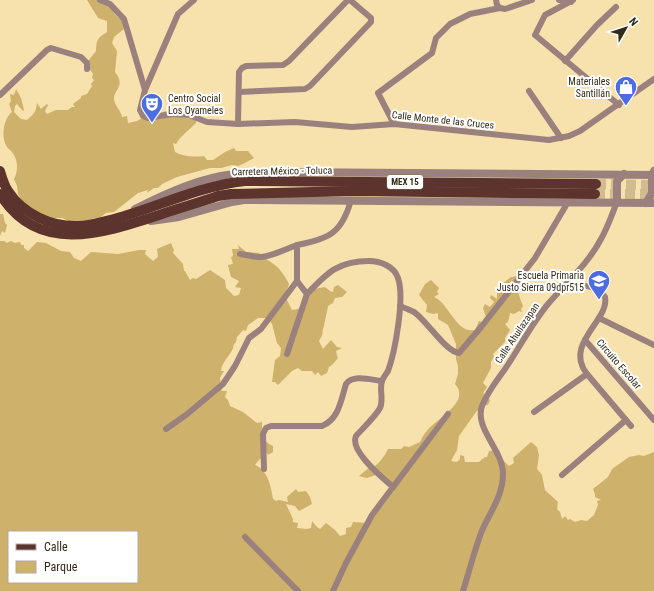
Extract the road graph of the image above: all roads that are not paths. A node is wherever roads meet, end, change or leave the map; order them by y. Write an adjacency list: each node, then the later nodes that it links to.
1 (100, 0): 13 (street)
2 (194, 0): 13 (street)
3 (349, 0): 15 (street); 15 (street)
4 (496, 0): 9 (street)
5 (532, 0): 9 (street)
6 (559, 0): 7 (street)
7 (572, 1): 10 (street)
8 (616, 7): 10 (street)
9 (500, 8): 19 (street)
10 (565, 61): 17 (street)
11 (86, 69): 16 (street)
12 (654, 79): 17 (street, Calle Monte de las Cruces)
13 (145, 90): 18 (street, Calle Monte de las Cruces)
14 (528, 91): 20 (street)
15 (239, 92): 18 (street)
16 (0, 95)
17 (619, 105): 20 (street, Calle Monte de las Cruces)
18 (238, 124): 19 (street, Calle Monte de las Cruces)
19 (394, 124): 20 (street, Calle Monte de las Cruces)
20 (561, 138)
21 (0, 171): 29 (main road, Carretera México - Toluca / MEX 15)
22 (653, 173): 23 (street); 28 (street)
23 (624, 174): 27 (street); 29 (street)
24 (0, 194): 30 (main road, Carretera México - Toluca / MEX 15)
25 (351, 200): 26 (street); 30 (street); 31 (street)
26 (568, 202): 27 (street); 36 (street)
27 (617, 202): 28 (street); 34 (street, Calle Ahuilazapan)
28 (650, 203)
29 (117, 218): 30 (main road, Carretera México - Toluca / MEX 15)
30 (132, 224)
31 (297, 245): 32 (street); 33 (street)
32 (240, 254)
33 (297, 281): 35 (street); 48 (street)
34 (562, 290): 37 (street); 55 (street, Calle Ahuilazapan)
35 (307, 294): 36 (street); 40 (street)
36 (400, 306): 42 (street)
37 (599, 318): 38 (street); 39 (street)
38 (585, 340): 41 (street); 46 (street, Circuito Escolar)
39 (654, 345)
40 (287, 354)
41 (587, 374): 43 (street); 45 (street)
42 (382, 381): 49 (street); 51 (street)
43 (534, 412)
44 (448, 414): 51 (street)
45 (626, 420): 47 (street); 50 (street)
46 (654, 420)
47 (631, 426)
48 (166, 429)
49 (264, 469)
50 (562, 475)
51 (393, 487): 54 (street)
52 (245, 537): 53 (street)
53 (298, 591)
54 (333, 591)
55 (463, 591)

